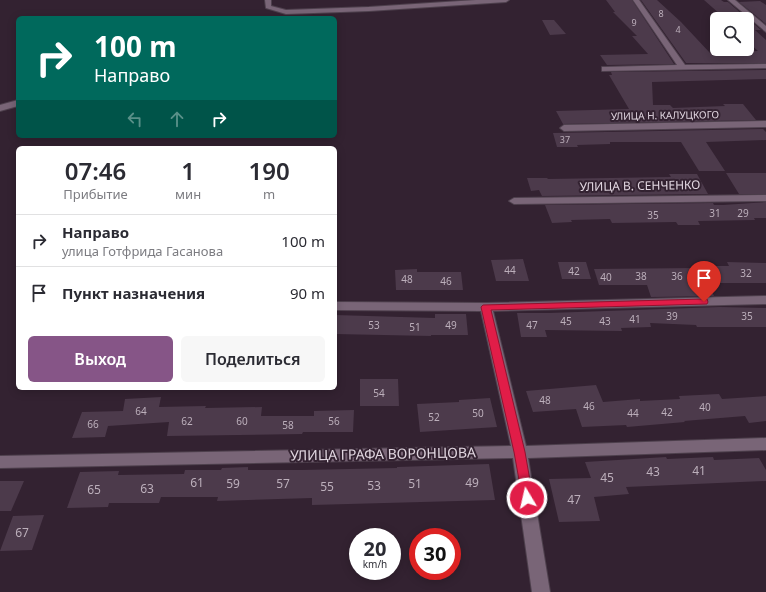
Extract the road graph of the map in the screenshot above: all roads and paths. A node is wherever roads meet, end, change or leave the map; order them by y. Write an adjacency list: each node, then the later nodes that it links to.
1 (366, 0): 7 (street)
2 (506, 0): 5 (street)
3 (636, 0): 10 (street)
4 (731, 0): 8 (street)
5 (472, 2): 7 (street)
6 (268, 3): 7 (street)
7 (370, 9)
8 (766, 30)
9 (766, 66): 10 (street)
10 (682, 67): 11 (street)
11 (605, 69)
12 (16, 104): 13 (street)
13 (0, 108)
14 (766, 124): 15 (street, УЛИЦА Н. КАЛУЦКОГО)
15 (564, 128)
16 (766, 198): 17 (street, УЛИЦА В. СЕНЧЕНКО)
17 (514, 201)
18 (766, 300): 20 (street)
19 (337, 306): 20 (street)
20 (486, 307): 22 (street)
21 (766, 444): 22 (street, УЛИЦА ГРАФА ВОРОНЦОВА)
22 (520, 452): 23 (street, УЛИЦА ГРАФА ВОРОНЦОВА); 24 (street)
23 (0, 462)
24 (541, 592)

